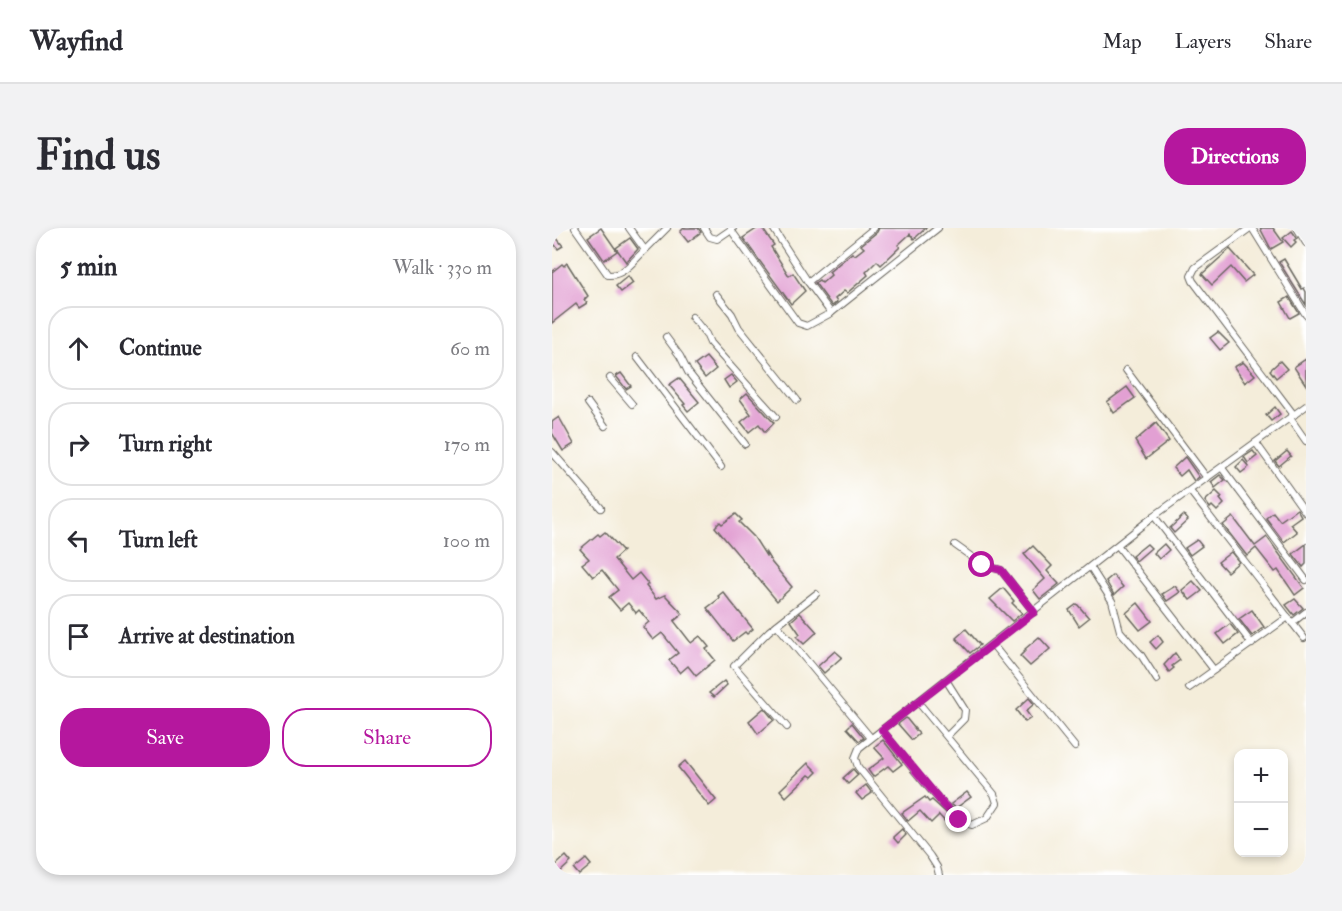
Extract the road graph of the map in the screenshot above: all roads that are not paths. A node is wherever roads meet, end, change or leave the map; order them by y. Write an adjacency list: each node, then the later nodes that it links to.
1 (575, 228): 12 (street)
2 (629, 228): 12 (street)
3 (667, 228): 12 (street)
4 (704, 228): 10 (street)
5 (773, 228): 13 (street)
6 (874, 228): 13 (street)
7 (938, 228): 15 (street)
8 (1251, 228): 16 (street); 27 (street)
9 (1297, 228): 11 (street)
10 (732, 229): 15 (street)
11 (1306, 243)
12 (645, 250)
13 (808, 282): 15 (street)
14 (716, 294): 22 (street)
15 (831, 313)
16 (1306, 315)
17 (692, 317): 26 (street)
18 (666, 337): 31 (street)
19 (637, 357): 33 (street)
20 (1126, 370): 35 (street)
21 (610, 378): 24 (street)
22 (797, 400)
23 (588, 403): 28 (street)
24 (632, 404)
25 (1306, 406): 27 (street)
26 (776, 417)
27 (1292, 417): 29 (street); 30 (street)
28 (605, 426)
29 (1306, 441)
30 (1256, 443): 34 (street); 38 (street)
31 (745, 444)
32 (552, 452): 37 (street)
33 (721, 467)
34 (1222, 468): 35 (street); 43 (street)
35 (1207, 478): 36 (street)
36 (1190, 491): 39 (street); 47 (street)
37 (602, 508)
38 (1306, 513)
39 (1154, 516): 41 (street); 51 (street)
40 (955, 545): 45 (street)
41 (1118, 546): 42 (street); 52 (street)
42 (1091, 568): 45 (street); 54 (street)
43 (1306, 580)
44 (816, 594): 48 (street)
45 (1034, 612): 50 (street)
46 (1306, 612): 47 (street)
47 (1290, 620): 49 (street); 51 (street)
48 (777, 625): 57 (street); 60 (street)
49 (1304, 638)
50 (992, 644): 53 (street); 61 (street)
51 (1252, 644): 52 (street)
52 (1214, 670): 55 (street)
53 (946, 680): 56 (street); 59 (street)
54 (1157, 680)
55 (1189, 688)
56 (918, 702): 58 (street); 59 (street)
57 (788, 727)
58 (882, 730): 59 (street); 60 (street)
59 (947, 736)
60 (871, 738): 62 (street)
61 (1076, 747)
62 (939, 875)

